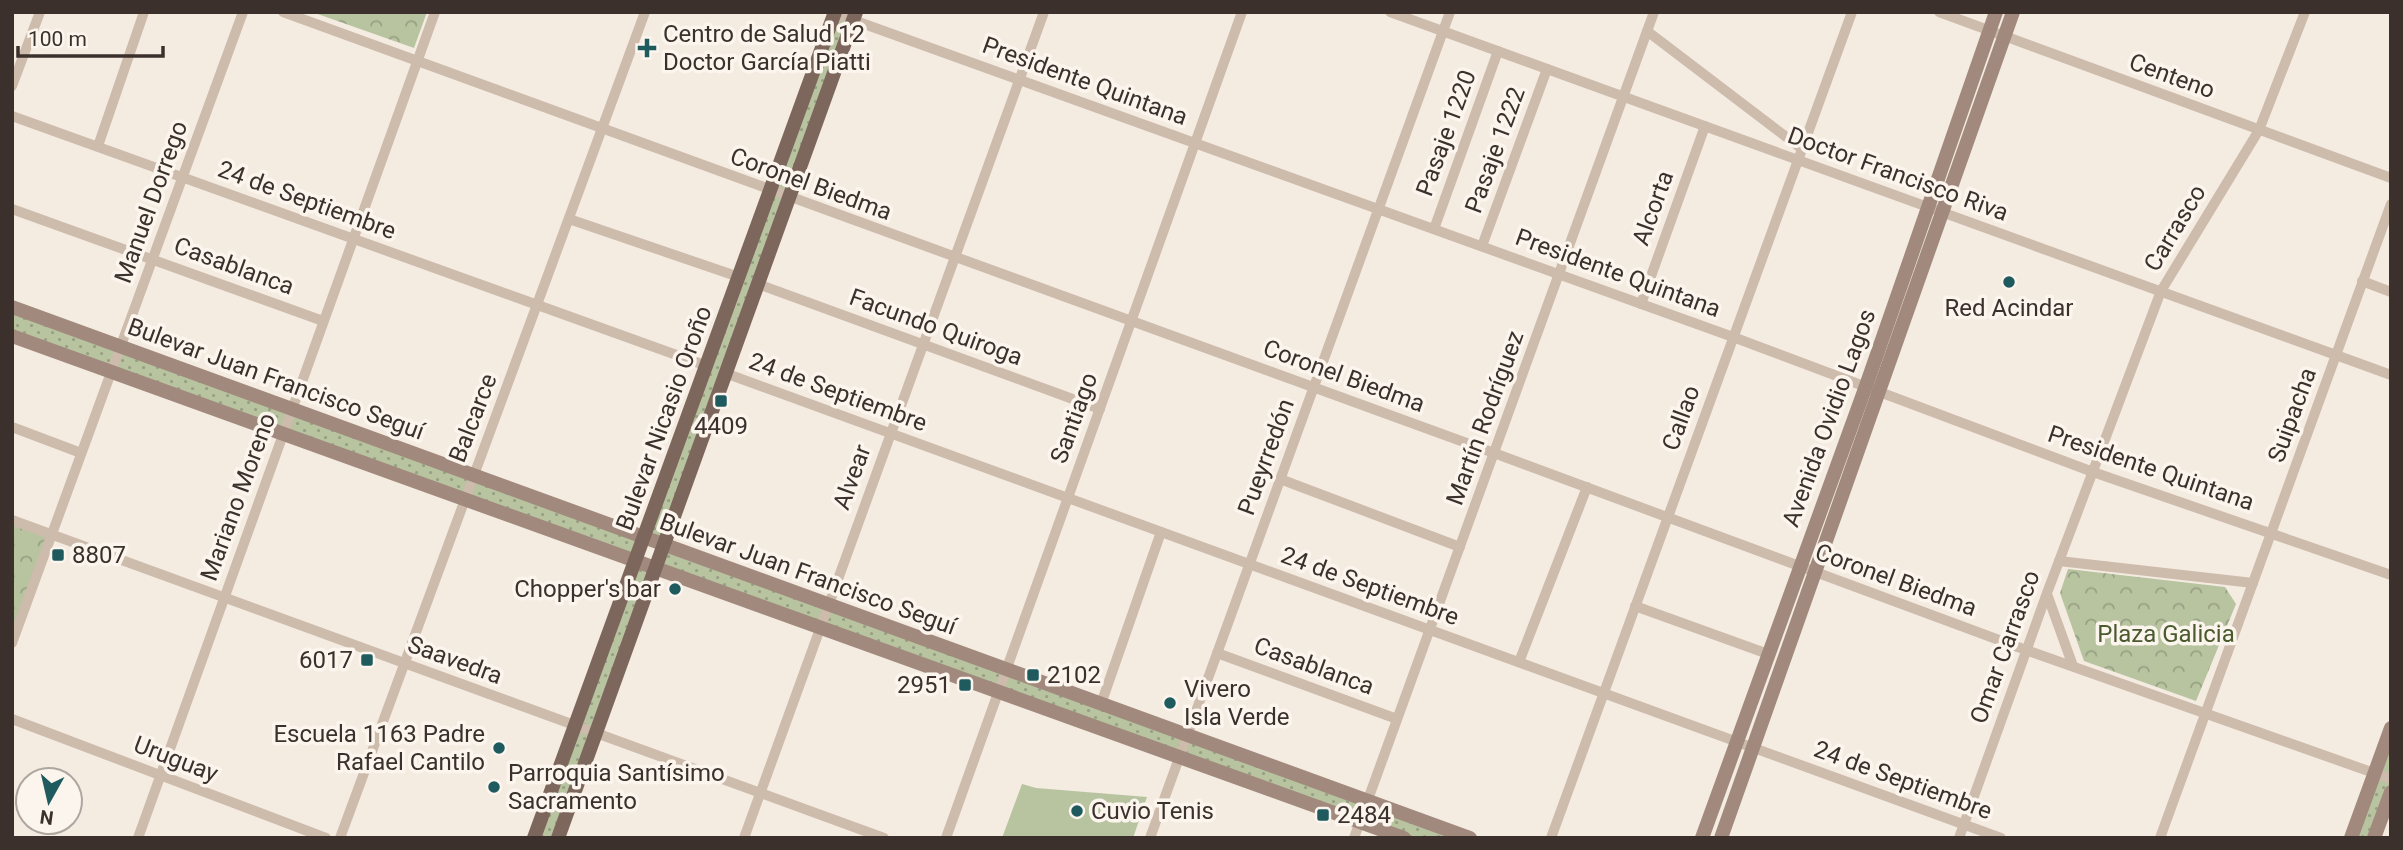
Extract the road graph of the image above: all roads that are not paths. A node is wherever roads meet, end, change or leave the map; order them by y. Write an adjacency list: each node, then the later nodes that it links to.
1 (40, 12): 27 (street)
2 (144, 12): 34 (street)
3 (243, 12): 37 (street, Manuel Dorrego)
4 (283, 12): 24 (street, Coronel Biedma)
5 (435, 12): 24 (street, Mariano Moreno)
6 (645, 12): 31 (street, Balcarce)
7 (1044, 12): 26 (street, Alvear)
8 (1242, 12): 33 (street, Santiago)
9 (1390, 12): 20 (street, Doctor Francisco Riva)
10 (1450, 12): 20 (street, Pueyrredón)
11 (1654, 12): 21 (street, Martín Rodríguez)
12 (1852, 12): 35 (street, Callao)
13 (1939, 12): 19 (street, Centeno)
14 (1996, 12): 19 (main road, Avenida Ovidio Lagos)
15 (2013, 12): 22 (main road, Avenida Ovidio Lagos)
16 (2305, 12): 32 (street, Carrasco)
17 (834, 13): 18 (street, Presidente Quintana); 39 (main road, Bulevar Nicasio Oroño)
18 (855, 16): 26 (street, Presidente Quintana); 40 (main road, Bulevar Nicasio Oroño)
19 (1990, 30): 22 (street, Centeno); 42 (main road, Avenida Ovidio Lagos)
20 (1443, 31): 23 (street, Doctor Francisco Riva); 44 (street, Pueyrredón)
21 (1647, 31): 28 (street, Martín Rodríguez); 35 (street)
22 (2005, 37): 32 (street, Centeno); 45 (main road, Avenida Ovidio Lagos)
23 (1498, 51): 25 (street, Doctor Francisco Riva); 47 (street, Pasaje 1220)
24 (417, 61): 31 (street, Coronel Biedma); 48 (street, Mariano Moreno)
25 (1547, 69): 28 (street, Doctor Francisco Riva); 49 (street, Pasaje 1222)
26 (1019, 80): 33 (street, Presidente Quintana); 50 (street, Alvear)
27 (12, 86)
28 (1624, 97): 30 (street, Doctor Francisco Riva); 52 (street, Martín Rodríguez)
29 (12, 116): 34 (street, 24 de Septiembre)
30 (1705, 126): 36 (street, Doctor Francisco Riva); 58 (street, Alcorta)
31 (602, 130): 39 (street, Coronel Biedma); 46 (street, Balcarce)
32 (2259, 130): 38 (street, Centeno); 56 (street, Carrasco)
33 (1195, 143): 44 (street, Presidente Quintana); 62 (street, Santiago)
34 (98, 146): 37 (street, 24 de Septiembre)
35 (1802, 149): 36 (street, Callao)
36 (1798, 160): 42 (street, Doctor Francisco Riva); 64 (street, Callao)
37 (183, 177): 48 (street, 24 de Septiembre); 51 (street, Manuel Dorrego)
38 (2391, 178)
39 (770, 191): 40 (street, Coronel Biedma); 53 (main road, Bulevar Nicasio Oroño)
40 (789, 198): 50 (street, Coronel Biedma); 55 (main road, Bulevar Nicasio Oroño)
41 (2391, 204): 54 (street, Suipacha)
42 (1927, 207): 45 (street, Doctor Francisco Riva); 73 (main road, Avenida Ovidio Lagos)
43 (12, 209): 51 (street, Casablanca)
44 (1378, 209): 47 (street, Presidente Quintana); 72 (street, Pueyrredón)
45 (1943, 213): 56 (street, Doctor Francisco Riva); 73 (main road, Avenida Ovidio Lagos)
46 (569, 219): 53 (street); 59 (street, Balcarce)
47 (1434, 229): 49 (street, Presidente Quintana)
48 (353, 239): 59 (street, 24 de Septiembre); 61 (street, Mariano Moreno)
49 (1482, 246): 52 (street, Presidente Quintana)
50 (954, 258): 62 (street, Coronel Biedma); 65 (street, Alvear)
51 (152, 259): 61 (street, Casablanca); 66 (street, Manuel Dorrego)
52 (1560, 274): 58 (street, Presidente Quintana); 80 (street, Martín Rodríguez)
53 (739, 277): 68 (main road, Bulevar Nicasio Oroño)
54 (2362, 281): 57 (street); 67 (street, Suipacha)
55 (758, 284): 65 (street, Facundo Quiroga); 70 (main road, Bulevar Nicasio Oroño)
56 (2161, 291): 67 (street, Doctor Francisco Riva); 81 (street, Carrasco)
57 (2391, 292)
58 (1641, 304): 64 (street, Presidente Quintana)
59 (538, 306): 68 (street, 24 de Septiembre); 82 (street, Balcarce)
60 (12, 307): 66 (main road, Bulevar Juan Francisco Seguí)
61 (323, 321): 74 (street, Mariano Moreno)
62 (1131, 322): 72 (street, Coronel Biedma); 75 (street, Santiago)
63 (12, 336): 69 (main road, Bulevar Juan Francisco Seguí)
64 (1733, 337): 73 (street, Presidente Quintana); 87 (street, Callao)
65 (923, 345): 75 (street, Facundo Quiroga); 78 (street, Alvear)
66 (120, 346): 69 (street, Manuel Dorrego); 74 (main road, Bulevar Juan Francisco Seguí)
67 (2336, 355): 71 (street, Doctor Francisco Riva); 90 (street, Suipacha)
68 (707, 366): 92 (main road, Bulevar Nicasio Oroño)
69 (111, 371): 77 (main road, Bulevar Juan Francisco Seguí); 79 (street, Manuel Dorrego)
70 (726, 373): 78 (street, 24 de Septiembre); 93 (main road, Bulevar Nicasio Oroño)
71 (2391, 375)
72 (1313, 388): 80 (street, Coronel Biedma); 83 (street, Pueyrredón)
73 (1873, 388): 81 (street, Presidente Quintana); 99 (main road, Avenida Ovidio Lagos); 100 (main road, Avenida Ovidio Lagos)
74 (291, 409): 77 (street, Mariano Moreno); 82 (main road, Bulevar Juan Francisco Seguí)
75 (1100, 409): 85 (street, Santiago)
76 (12, 427): 79 (street)
77 (283, 433): 86 (main road, Bulevar Juan Francisco Seguí); 104 (street, Mariano Moreno)
78 (890, 433): 85 (street, 24 de Septiembre); 105 (street, Alvear)
79 (81, 453): 91 (street, Manuel Dorrego)
80 (1494, 453): 84 (street, Coronel Biedma); 94 (street, Martín Rodríguez)
81 (2093, 472): 90 (street, Presidente Quintana); 96 (street, Omar Carrasco)
82 (474, 475): 86 (street, Balcarce); 92 (main road, Bulevar Juan Francisco Seguí)
83 (1280, 479): 94 (street); 97 (street, Pueyrredón)
84 (1587, 487): 87 (street, Coronel Biedma); 113 (street)
85 (1068, 498): 89 (street, 24 de Septiembre); 116 (street, Santiago)
86 (465, 499): 95 (main road, Bulevar Juan Francisco Seguí); 114 (street, Balcarce)
87 (1667, 517): 99 (street, Coronel Biedma); 106 (street, Callao)
88 (12, 520): 91 (street, Saavedra)
89 (1161, 532): 97 (street, 24 de Septiembre); 119 (street)
90 (2271, 532): 101 (street, Presidente Quintana); 102 (street, Suipacha)
91 (52, 534): 104 (street, Saavedra); 109 (street, Manuel Dorrego)
92 (644, 538): 93 (main road, Bulevar Juan Francisco Seguí); 95 (main road, Bulevar Nicasio Oroño)
93 (663, 545): 98 (main road, Bulevar Nicasio Oroño); 105 (main road, Bulevar Juan Francisco Seguí)
94 (1460, 547): 108 (street, Martín Rodríguez)
95 (636, 560): 98 (main road, Bulevar Juan Francisco Seguí); 123 (main road, Bulevar Nicasio Oroño)
96 (2059, 561): 102 (street); 103 (street, Omar Carrasco)
97 (1249, 564): 108 (street, 24 de Septiembre); 111 (street, Pueyrredón)
98 (656, 567): 107 (main road, Bulevar Juan Francisco Seguí); 125 (main road, Bulevar Nicasio Oroño)
99 (1800, 567): 100 (street, Coronel Biedma); 112 (main road, Avenida Ovidio Lagos)
100 (1816, 572): 110 (street, Coronel Biedma); 128 (main road, Avenida Ovidio Lagos)
101 (2391, 575)
102 (2253, 583): 120 (street, Suipacha)
103 (2046, 593): 110 (street, Omar Carrasco); 115 (street)
104 (224, 597): 114 (street, Saavedra); 131 (street, Mariano Moreno)
105 (828, 606): 107 (street, Alvear); 116 (main road, Bulevar Juan Francisco Seguí)
106 (1635, 607): 112 (street); 118 (street, Callao)
107 (820, 626): 117 (main road, Bulevar Juan Francisco Seguí); 134 (street, Alvear)
108 (1430, 630): 113 (street, 24 de Septiembre); 122 (street, Martín Rodríguez)
109 (12, 643)
110 (2026, 650): 115 (street, Coronel Biedma); 137 (street, Omar Carrasco)
111 (1217, 653): 122 (street, Casablanca); 126 (street, Pueyrredón)
112 (1768, 654): 127 (main road, Avenida Ovidio Lagos)
113 (1519, 662): 118 (street, 24 de Septiembre)
114 (403, 663): 123 (street, Saavedra); 140 (street, Balcarce)
115 (2073, 666): 120 (street, Coronel Biedma)
116 (1006, 670): 117 (street, Santiago); 119 (main road, Bulevar Juan Francisco Seguí)
117 (998, 691): 129 (main road, Bulevar Juan Francisco Seguí); 145 (street, Santiago)
118 (1603, 693): 127 (street, 24 de Septiembre); 150 (street, Callao)
119 (1101, 704): 126 (main road, Bulevar Juan Francisco Seguí)
120 (2205, 713): 130 (street, Coronel Biedma); 155 (street, Suipacha)
121 (12, 719): 131 (street, Uruguay)
122 (1397, 719): 135 (street, Martín Rodríguez)
123 (576, 726): 125 (street, Saavedra); 141 (main road, Bulevar Nicasio Oroño)
124 (2391, 728): 130 (main road)
125 (595, 733): 134 (street, Saavedra); 142 (main road, Bulevar Nicasio Oroño)
126 (1187, 735): 129 (street, Pueyrredón); 135 (main road, Bulevar Juan Francisco Seguí)
127 (1737, 742): 128 (street, 24 de Septiembre); 151 (main road, Avenida Ovidio Lagos)
128 (1753, 748): 137 (street, 24 de Septiembre); 152 (main road, Avenida Ovidio Lagos)
129 (1179, 757): 136 (main road, Bulevar Juan Francisco Seguí); 146 (street, Pueyrredón)
130 (2374, 773): 132 (street, Coronel Biedma); 156 (main road)
131 (161, 775): 138 (street, Mariano Moreno); 139 (street, Uruguay)
132 (2391, 779)
133 (2391, 792): 157 (main road)
134 (760, 793): 143 (street, Alvear); 144 (street, Saavedra)
135 (1367, 800): 136 (street, Martín Rodríguez); 149 (main road, Bulevar Juan Francisco Seguí)
136 (1359, 822): 147 (street, Martín Rodríguez); 148 (main road, Bulevar Juan Francisco Seguí)
137 (1964, 824): 153 (street, Omar Carrasco); 154 (street, 24 de Septiembre)
138 (138, 838)
139 (326, 838)
140 (340, 838)
141 (534, 838)
142 (558, 838)
143 (744, 838)
144 (884, 838)
145 (946, 838)
146 (1150, 838)
147 (1353, 838)
148 (1404, 838)
149 (1470, 838)
150 (1551, 838)
151 (1702, 838)
152 (1721, 838)
153 (1959, 838)
154 (2001, 838)
155 (2160, 838)
156 (2351, 838)
157 (2374, 838)

